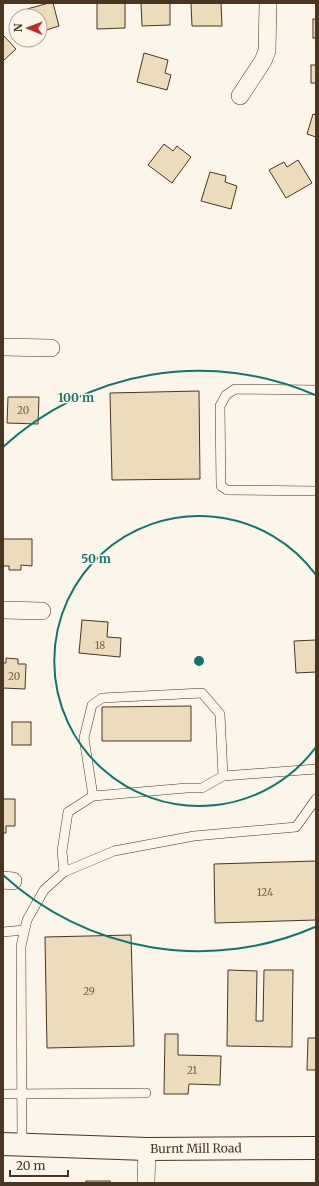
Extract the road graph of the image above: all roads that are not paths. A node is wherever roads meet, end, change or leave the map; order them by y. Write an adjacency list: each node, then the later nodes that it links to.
1 (268, 3): 2 (street)
2 (240, 96)
3 (3, 347): 4 (street)
4 (52, 348)
5 (316, 390): 6 (lane)
6 (316, 491)
7 (3, 610): 8 (street)
8 (42, 611)
9 (316, 769): 10 (lane)
10 (223, 776): 11 (lane); 11 (lane)
11 (93, 796): 13 (lane)
12 (316, 799): 13 (lane)
13 (64, 872): 14 (lane)
14 (24, 930): 15 (lane); 18 (lane)
15 (3, 932)
16 (146, 1093): 18 (lane)
17 (3, 1094): 18 (lane)
18 (22, 1094): 19 (lane)
19 (13, 1144): 21 (main road, Burnt Mill Road)
20 (316, 1148): 21 (main road, Burnt Mill Road)
21 (147, 1149): 22 (street)
22 (146, 1183)

